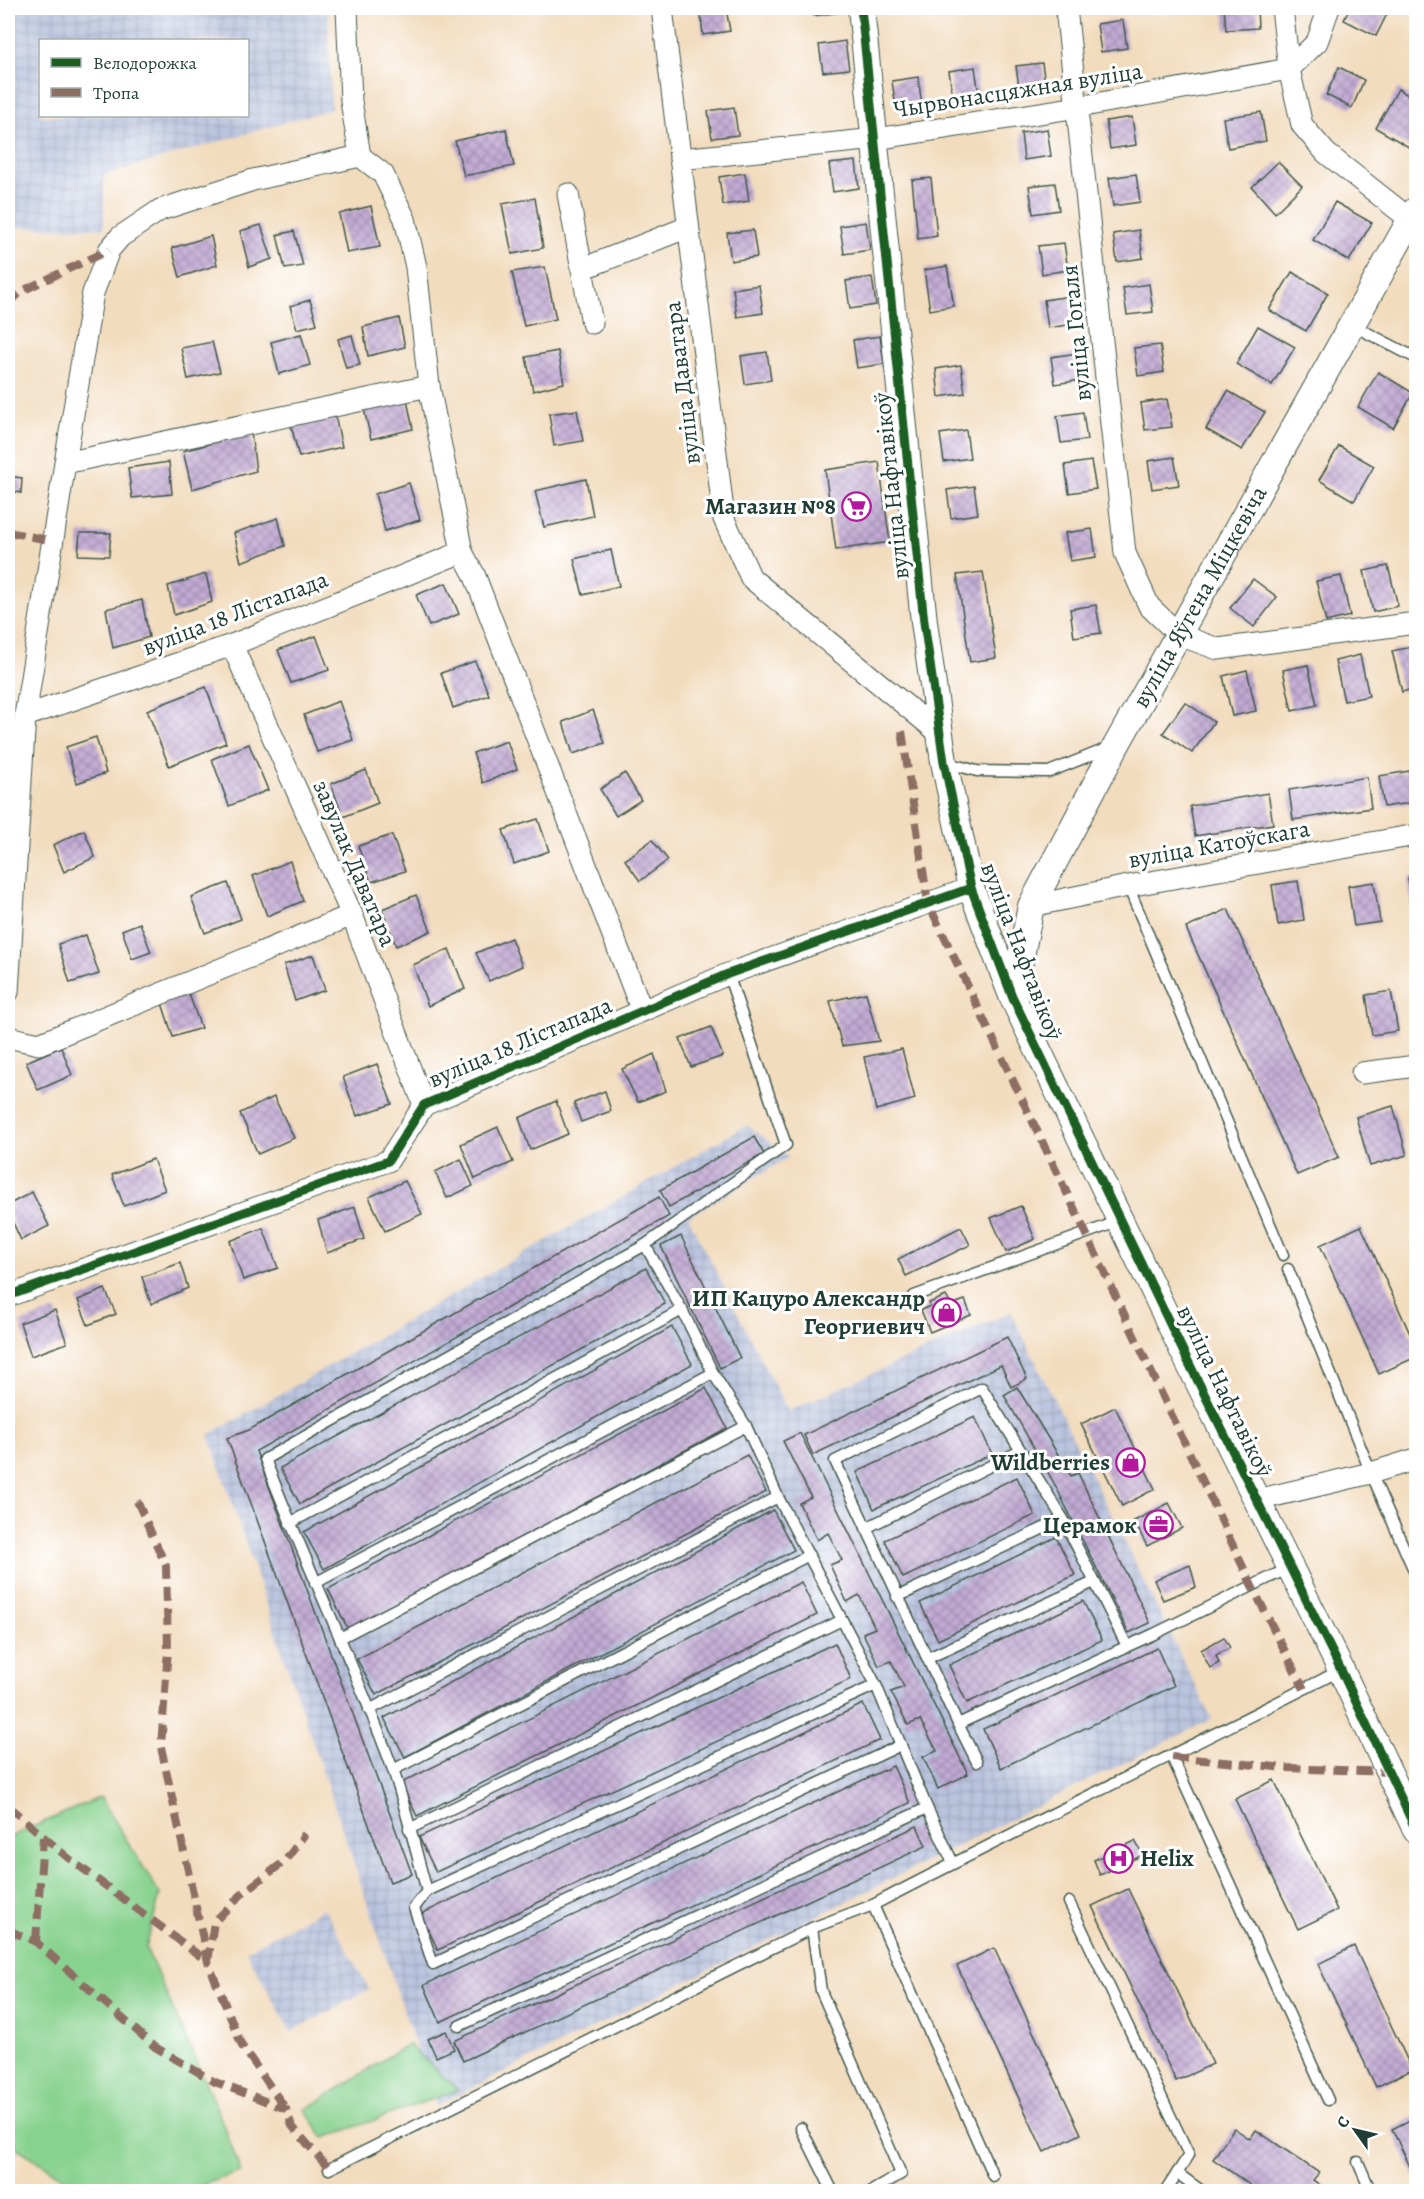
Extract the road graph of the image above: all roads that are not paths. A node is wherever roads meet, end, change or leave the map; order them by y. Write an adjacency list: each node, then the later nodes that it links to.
1 (347, 8): 10 (street)
2 (662, 8): 11 (street, вуліца Даватара)
3 (861, 8): 9 (street, вуліца Нафтавікоў)
4 (1066, 8): 8 (street, вуліца Гогаля)
5 (1282, 8): 7 (street)
6 (1329, 8): 7 (street)
7 (1289, 69): 8 (street, Чырвонасцяжная вуліца); 13 (street)
8 (1078, 106): 9 (street, Чырвонасцяжная вуліца); 23 (street, вуліца Гогаля)
9 (876, 139): 11 (street, Чырвонасцяжная вуліца); 26 (street, вуліца Нафтавікоў)
10 (360, 156): 19 (street, вуліца 18 Лістапада); 20 (street)
11 (680, 159): 14 (street, вуліца Даватара)
12 (568, 194): 15 (street)
13 (1414, 218): 17 (street, вуліца Яўгена Міцкевіча)
14 (688, 227): 15 (street); 26 (street, вуліца Даватара)
15 (582, 269): 16 (street)
16 (592, 323)
17 (1352, 325): 18 (lane); 23 (street, вуліца Яўгена Міцкевіча)
18 (1416, 358)
19 (429, 386): 20 (street); 21 (street, вуліца 18 Лістапада)
20 (65, 464): 25 (street)
21 (462, 552): 24 (street, вуліца 18 Лістапада); 37 (street, вуліца 18 Лістапада)
22 (1416, 623): 23 (street)
23 (1179, 635): 27 (street, вуліца Яўгена Міцкевіча)
24 (232, 645): 25 (street, вуліца 18 Лістапада); 33 (street, завулак Даватара)
25 (25, 716): 35 (street)
26 (938, 732): 28 (street, вуліца Нафтавікоў)
27 (1117, 744): 28 (lane); 32 (street, вуліца Яўгена Міцкевіча)
28 (944, 762): 31 (street, вуліца Нафтавікоў)
29 (1416, 835): 30 (street, вуліца Катоўскага)
30 (1128, 886): 32 (street, вуліца Катоўскага); 44 (lane)
31 (971, 888): 34 (street, вуліца 18 Лістапада); 36 (street, вуліца Нафтавікоў)
32 (1031, 906): 36 (street, вуліца Яўгена Міцкевіча)
33 (352, 915): 38 (street); 41 (street, завулак Даватара)
34 (728, 974): 37 (street, вуліца 18 Лістапада); 43 (lane)
35 (8, 992)
36 (1012, 996): 42 (street, вуліца Нафтавікоў)
37 (642, 1011): 41 (street, вуліца 18 Лістапада)
38 (8, 1037)
39 (1416, 1066): 40 (street)
40 (1362, 1073)
41 (424, 1105): 46 (street, вуліца 18 Лістапада)
42 (1121, 1221): 47 (lane); 55 (street, вуліца Нафтавікоў)
43 (645, 1245): 48 (lane); 57 (lane)
44 (1283, 1255)
45 (1288, 1269): 53 (lane)
46 (8, 1296)
47 (914, 1296)
48 (682, 1310): 49 (lane); 57 (lane)
49 (713, 1373): 50 (lane); 63 (lane)
50 (746, 1426): 54 (lane); 66 (lane)
51 (1020, 1451): 56 (lane); 58 (lane); 58 (lane)
52 (1416, 1459): 53 (street)
53 (1371, 1473): 55 (street); 61 (lane)
54 (778, 1497): 59 (lane); 71 (lane)
55 (1257, 1500): 60 (street, вуліца Нафтавікоў)
56 (1063, 1519): 62 (lane); 64 (lane)
57 (290, 1523): 63 (lane)
58 (866, 1528): 64 (lane)
59 (809, 1555): 65 (lane); 76 (lane)
60 (1289, 1568): 67 (lane); 69 (street, вуліца Нафтавікоў)
61 (1416, 1575)
62 (1094, 1582): 67 (lane); 68 (lane)
63 (315, 1583): 66 (lane)
64 (897, 1597): 68 (lane)
65 (842, 1620): 70 (lane); 78 (lane)
66 (340, 1638): 71 (lane)
67 (1127, 1646): 72 (lane)
68 (928, 1658): 72 (lane)
69 (1341, 1670): 74 (lane); 79 (street, вуліца Нафтавікоў)
70 (876, 1686): 73 (lane); 81 (lane)
71 (369, 1710): 76 (lane)
72 (958, 1724): 75 (lane)
73 (901, 1745): 77 (lane); 81 (lane)
74 (1172, 1756): 80 (lane); 86 (lane)
75 (977, 1762)
76 (393, 1770): 78 (lane)
77 (927, 1808): 80 (lane); 85 (lane)
78 (409, 1829): 81 (lane)
79 (1416, 1830)
80 (953, 1863): 83 (lane)
81 (427, 1891)
82 (1069, 1902): 90 (lane)
83 (873, 1905): 84 (lane); 91 (lane)
84 (812, 1928): 89 (lane); 93 (lane)
85 (459, 2026)
86 (1328, 2100)
87 (801, 2128): 92 (lane)
88 (1358, 2162): 96 (lane)
89 (329, 2169)
90 (1177, 2173): 94 (lane); 95 (lane)
91 (993, 2176)
92 (833, 2192)
93 (870, 2192)
94 (1165, 2192)
95 (1203, 2192)
96 (1371, 2192)

